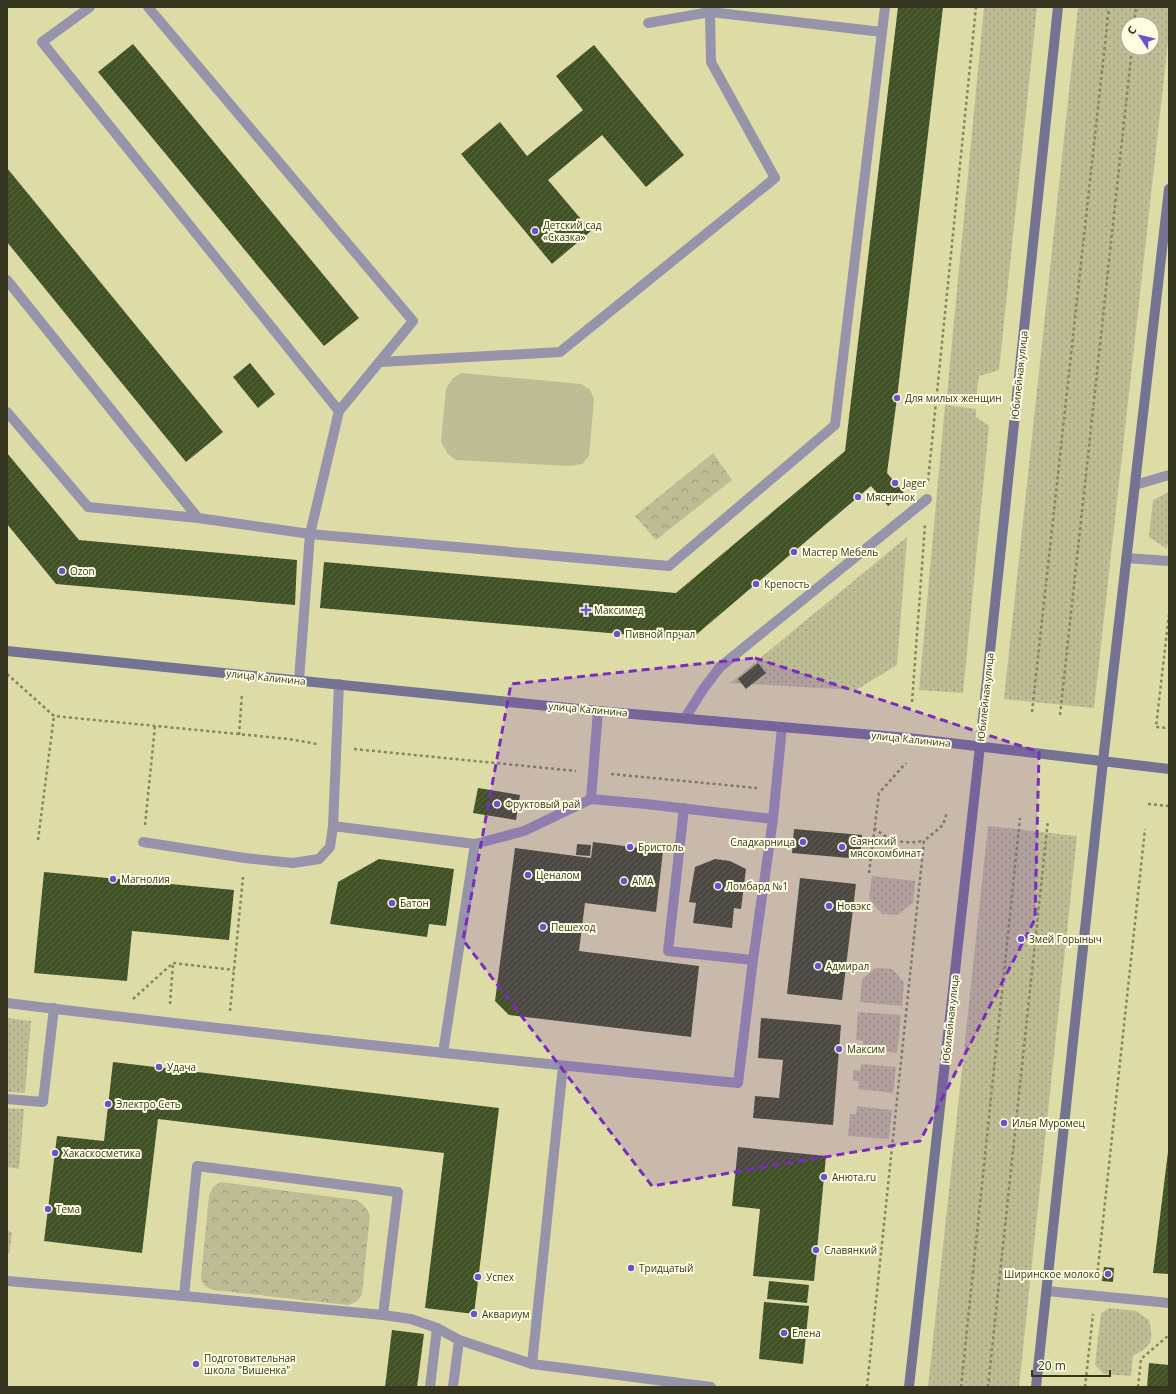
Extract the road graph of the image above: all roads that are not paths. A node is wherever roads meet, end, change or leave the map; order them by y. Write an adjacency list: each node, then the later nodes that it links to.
1 (90, 7): 11 (lane)
2 (148, 7): 10 (lane)
3 (885, 7): 7 (lane)
4 (1058, 7): 26 (main road, Юбилейная улица)
5 (710, 12): 6 (lane); 7 (lane); 10 (lane)
6 (648, 23)
7 (882, 32): 17 (lane)
8 (1169, 189): 14 (main road)
9 (7, 280): 16 (lane)
10 (380, 362): 11 (lane)
11 (339, 411): 17 (lane)
12 (7, 412): 16 (lane)
13 (1169, 475): 14 (lane)
14 (1135, 485): 18 (main road)
15 (927, 499): 24 (lane)
16 (198, 518): 17 (lane)
17 (310, 534): 21 (lane)
18 (1126, 558): 19 (lane); 27 (main road)
19 (1169, 561)
20 (7, 651): 21 (main road, улица Калинина)
21 (299, 680): 22 (main road, улица Калинина)
22 (339, 684): 23 (main road, улица Калинина); 32 (lane)
23 (598, 711): 24 (main road, улица Калинина); 29 (lane)
24 (685, 718): 25 (main road, улица Калинина)
25 (782, 727): 26 (main road, улица Калинина); 31 (lane)
26 (980, 746): 27 (main road, улица Калинина); 52 (main road, Юбилейная улица)
27 (1103, 761): 28 (main road, улица Калинина); 42 (main road)
28 (1169, 769)
29 (591, 799): 30 (lane); 34 (lane)
30 (684, 808): 31 (lane); 35 (lane)
31 (773, 819): 35 (lane)
32 (332, 826): 33 (lane); 34 (lane)
33 (143, 842)
34 (475, 844): 38 (lane)
35 (753, 960): 39 (lane)
36 (7, 1002): 37 (lane)
37 (54, 1008): 38 (lane); 40 (lane)
38 (443, 1053): 39 (lane)
39 (563, 1066): 48 (lane)
40 (7, 1099)
41 (7, 1281): 43 (lane)
42 (1046, 1292): 44 (lane); 53 (main road)
43 (184, 1296): 45 (lane); 45 (lane)
44 (1169, 1303)
45 (383, 1315): 46 (lane)
46 (437, 1328): 47 (lane); 49 (lane)
47 (459, 1340): 48 (lane); 50 (lane)
48 (532, 1364): 51 (lane)
49 (430, 1387)
50 (453, 1387)
51 (711, 1387)
52 (909, 1387)
53 (1036, 1387)

